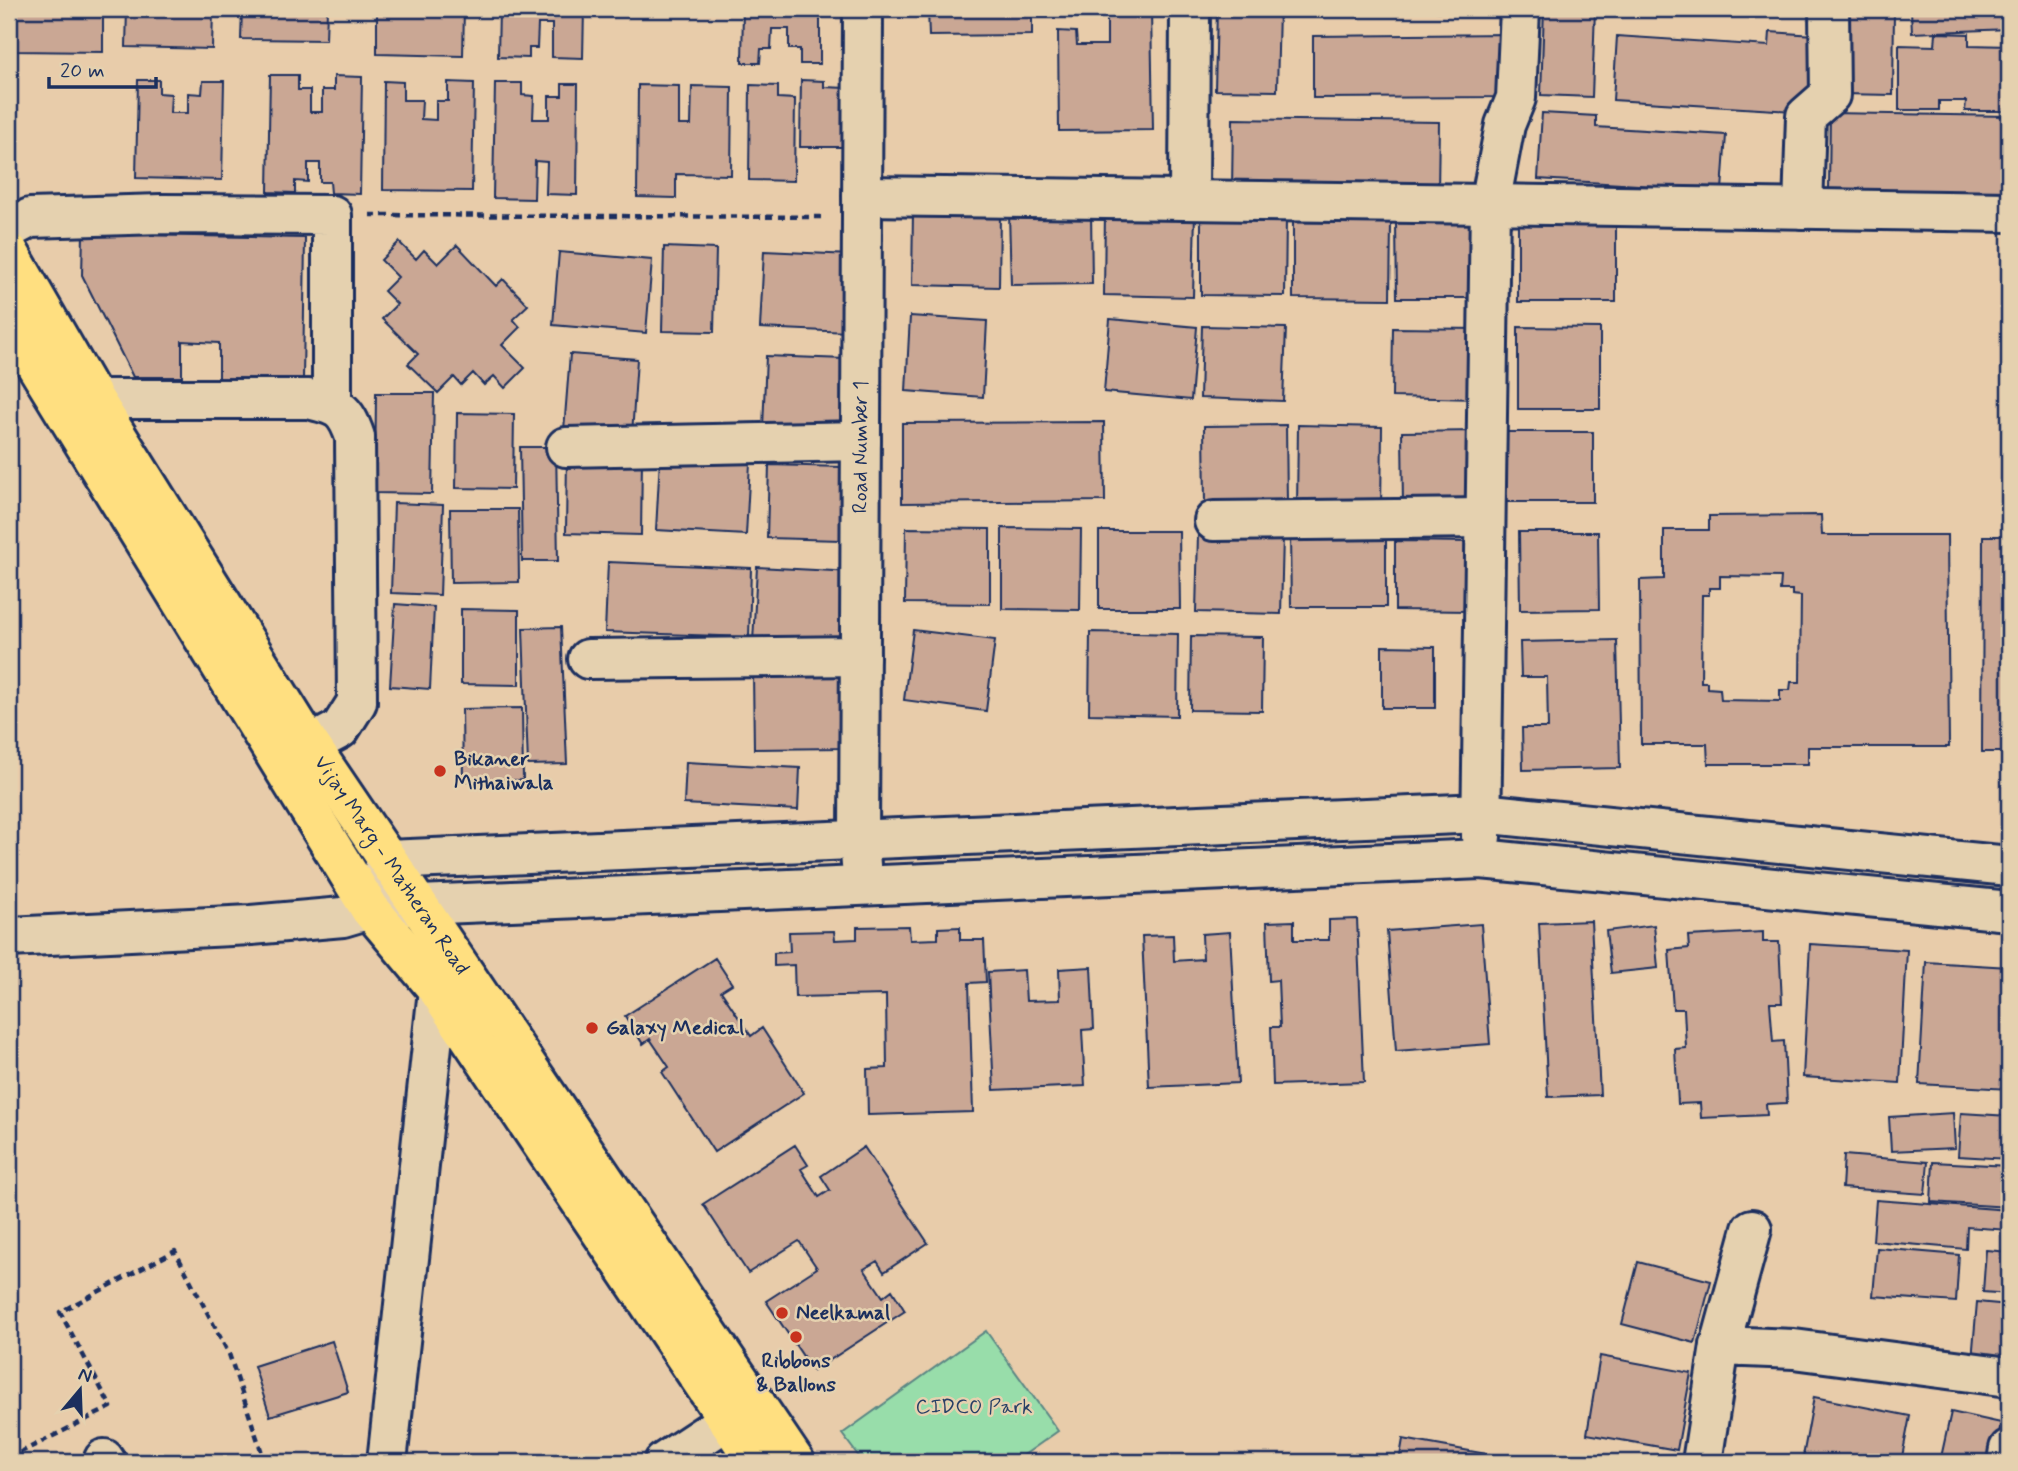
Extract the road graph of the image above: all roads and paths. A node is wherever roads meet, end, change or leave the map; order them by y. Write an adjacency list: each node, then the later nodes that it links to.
1 (863, 9): 7 (street, Road Number 1)
2 (1190, 9): 5 (street)
3 (1520, 9): 6 (street)
4 (1829, 9): 8 (street)
5 (1189, 200): 6 (street); 7 (street)
6 (1490, 204): 8 (street); 18 (street)
7 (862, 207): 10 (path); 16 (street, Road Number 1)
8 (1803, 209): 9 (street)
9 (2009, 212)
10 (332, 215): 11 (street); 15 (street)
11 (9, 229)
12 (9, 252): 14 (main road, Vijay Marg - Matheran Road)
13 (9, 321): 30 (main road, Vijay Marg - Matheran Road)
14 (94, 399): 15 (street); 22 (main road, Vijay Marg - Matheran Road)
15 (331, 405): 22 (street)
16 (861, 441): 17 (street); 20 (street, Road Number 1)
17 (566, 446)
18 (1485, 518): 19 (street); 23 (street)
19 (1214, 521)
20 (860, 656): 21 (street); 24 (street, Road Number 1)
21 (588, 659)
22 (310, 745): 26 (main road, Vijay Marg - Matheran Road)
23 (1481, 813): 24 (street); 25 (street); 27 (street)
24 (859, 840): 26 (street); 28 (street, Road Number 1)
25 (1481, 859): 28 (street); 31 (street)
26 (387, 860): 29 (main road, Vijay Marg - Matheran Road); 30 (street)
27 (2009, 866)
28 (863, 885): 29 (street)
29 (419, 905): 30 (street); 37 (main road, Vijay Marg - Matheran Road)
30 (370, 909): 32 (street); 33 (main road, Vijay Marg - Matheran Road)
31 (2009, 911)
32 (9, 937)
33 (438, 990): 37 (main road, Vijay Marg - Matheran Road); 41 (street)
34 (1752, 1229): 35 (street)
35 (1720, 1346): 36 (street); 45 (street)
36 (2009, 1377)
37 (742, 1411): 42 (street); 43 (main road, Vijay Marg - Matheran Road); 44 (main road, Vijay Marg - Matheran Road)
38 (2009, 1449): 46 (street)
39 (9, 1458): 40 (path)
40 (265, 1462)
41 (387, 1462)
42 (664, 1462)
43 (756, 1462)
44 (795, 1462)
45 (1702, 1462)
46 (2007, 1462)

